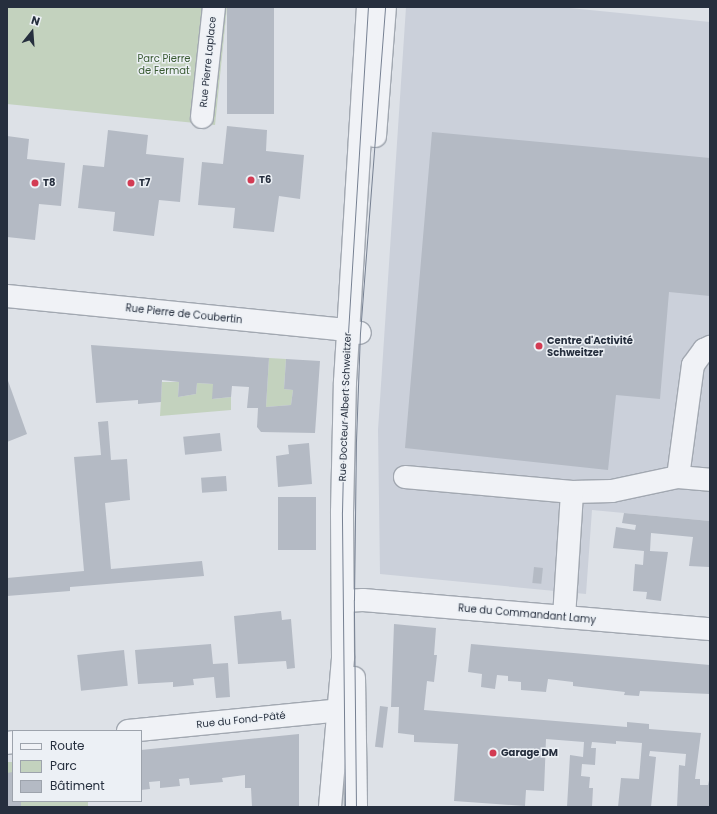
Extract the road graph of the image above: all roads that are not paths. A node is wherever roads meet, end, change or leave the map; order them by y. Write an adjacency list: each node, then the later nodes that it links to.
1 (214, 7): 4 (street, Rue Pierre Laplace)
2 (368, 7): 6 (street, Rue Docteur Albert Schweitzer)
3 (385, 7): 6 (street, Rue Docteur Albert Schweitzer)
4 (202, 117)
5 (7, 296): 6 (street, Rue Pierre de Coubertin)
6 (354, 332): 12 (street, Rue Docteur Albert Schweitzer)
7 (710, 347): 9 (street)
8 (405, 477): 11 (street)
9 (678, 477): 10 (street); 11 (street)
10 (710, 480)
11 (572, 492): 13 (street)
12 (348, 601): 13 (street, Rue du Commandant Lamy); 15 (street, Rue Docteur Albert Schweitzer)
13 (564, 617): 14 (street, Rue du Commandant Lamy)
14 (710, 629)
15 (347, 710): 16 (street, Rue du Fond-Pâté); 17 (street, Rue Docteur Albert Schweitzer); 18 (street, Rue Docteur Albert Schweitzer)
16 (138, 730)
17 (330, 807)
18 (356, 807)

